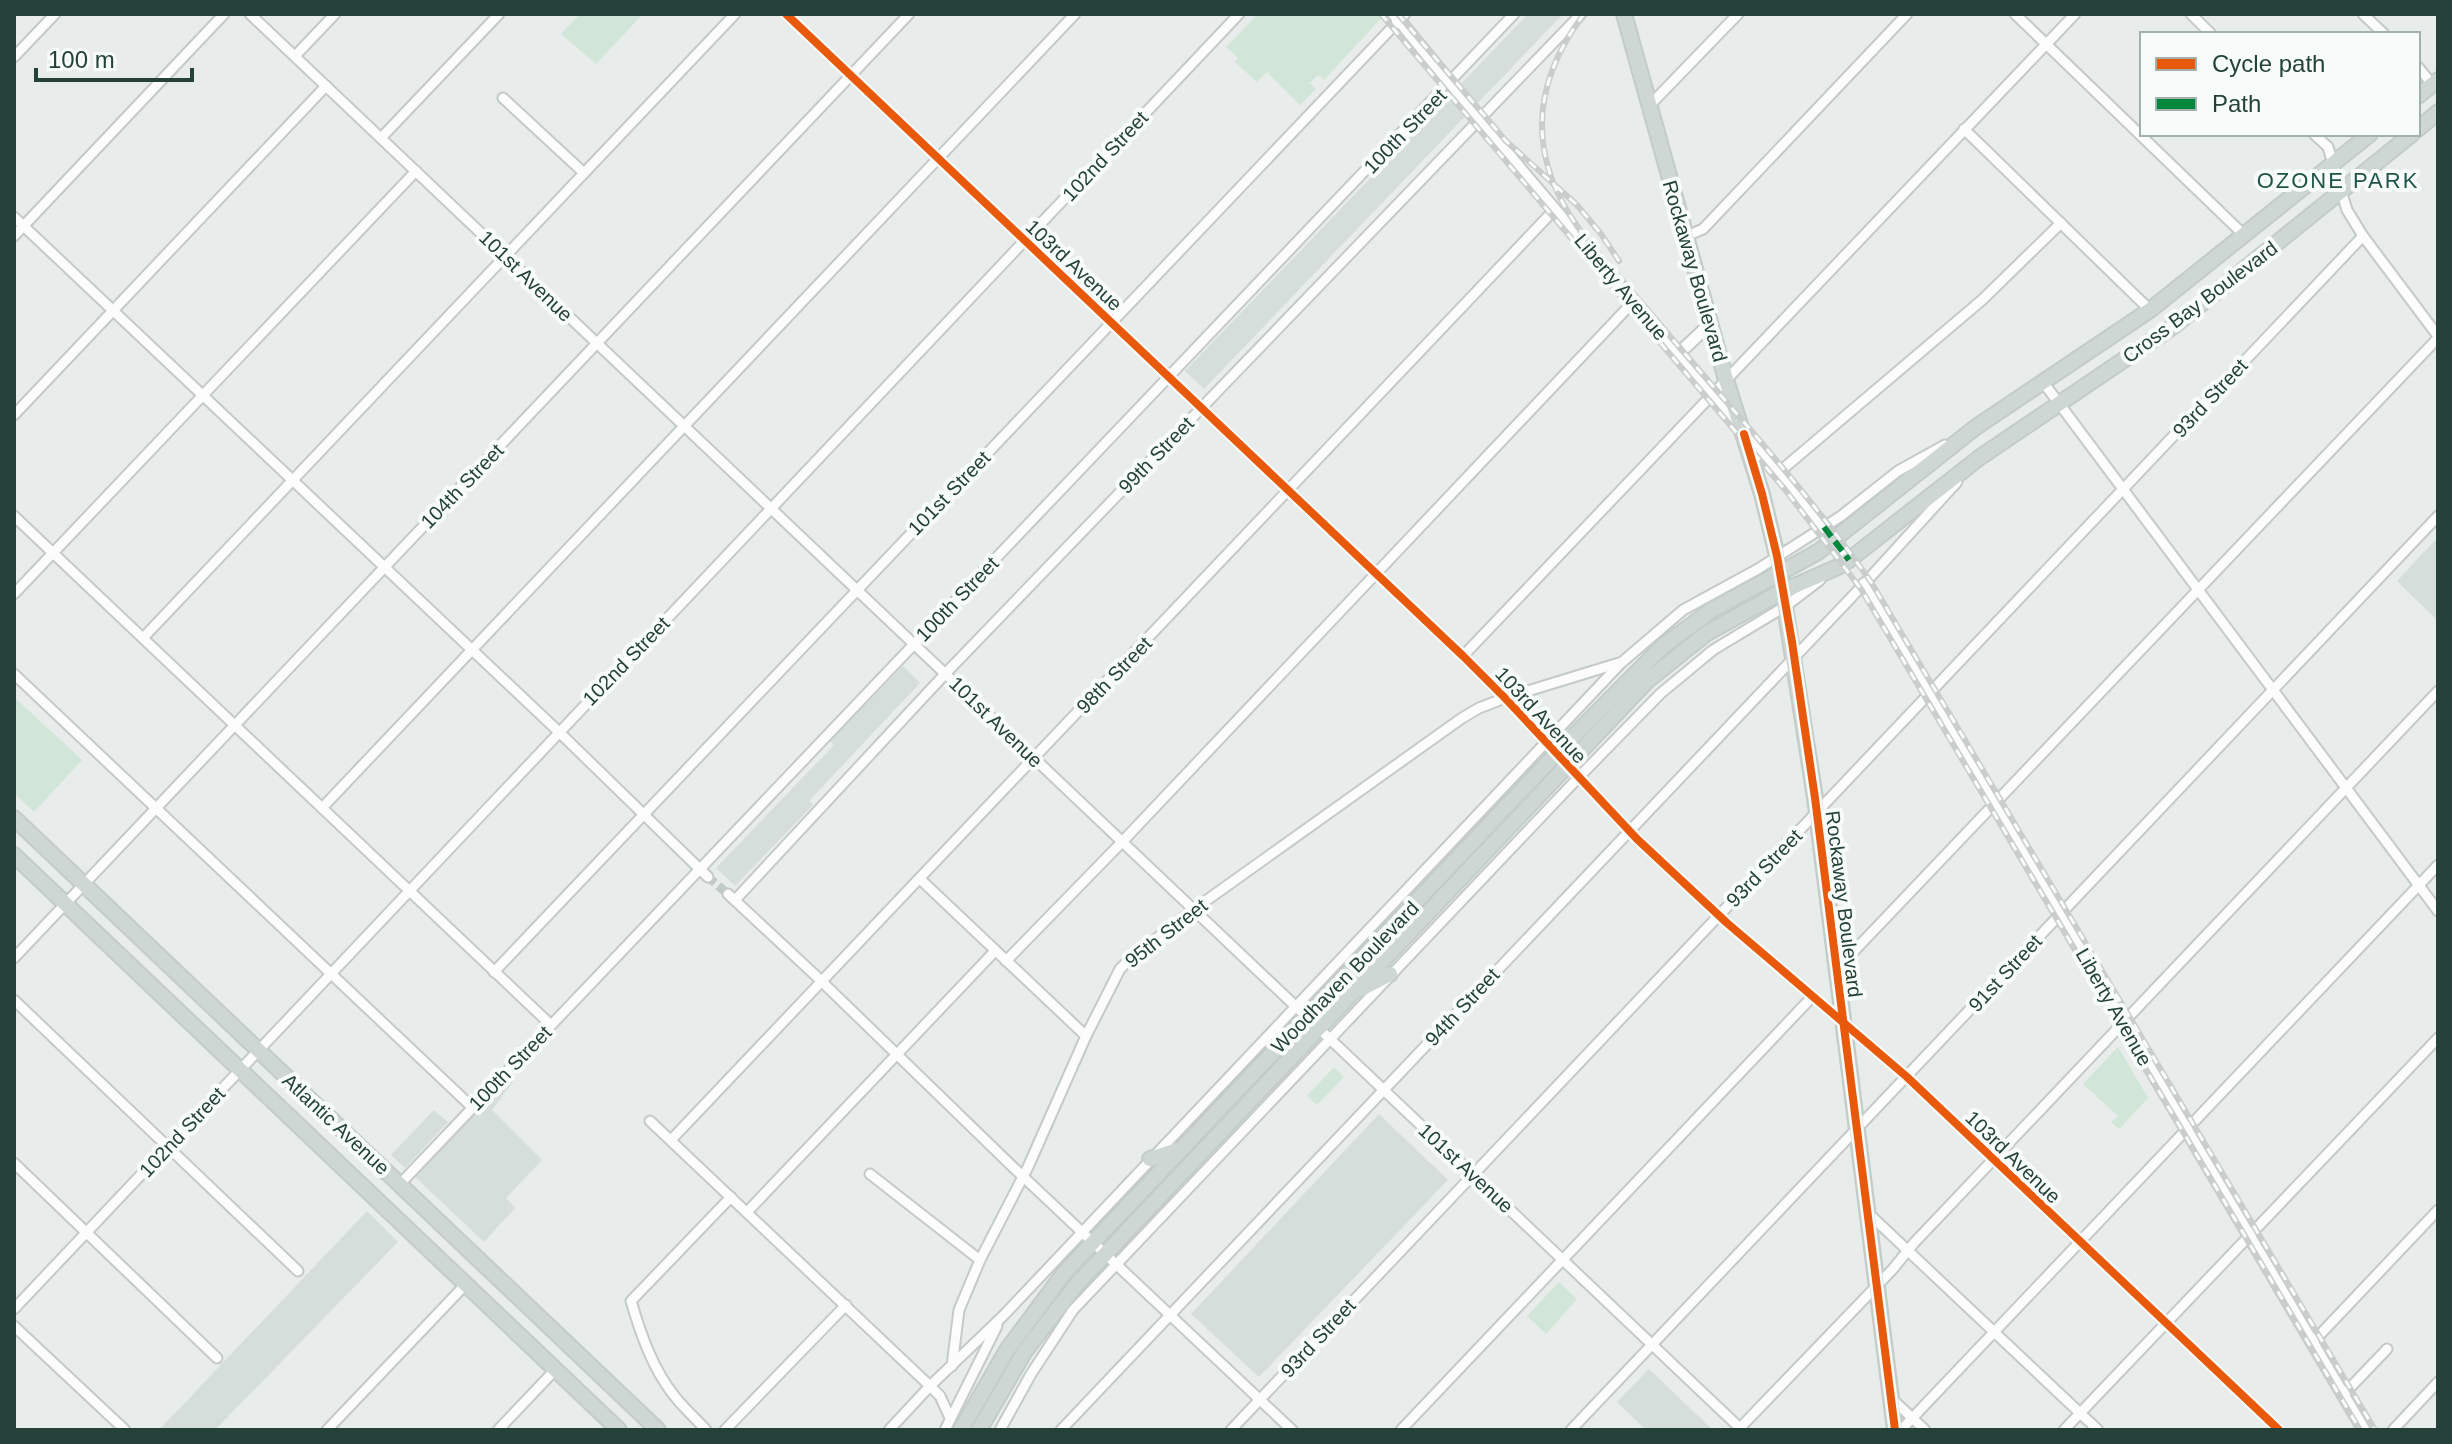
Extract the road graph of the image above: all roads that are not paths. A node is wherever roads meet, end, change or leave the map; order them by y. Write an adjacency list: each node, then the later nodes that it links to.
1 (55, 14): 25 (street)
2 (224, 14): 51 (street)
3 (250, 14): 24 (street, 101st Avenue)
4 (335, 14): 24 (street)
5 (499, 14): 42 (street)
6 (735, 14): 46 (street)
7 (786, 14): 27 (street, 103rd Avenue)
8 (909, 14): 27 (street, 104th Street)
9 (1075, 14): 43 (street)
10 (1239, 14): 56 (street, 102nd Street)
11 (1514, 14): 29 (street, 100th Street)
12 (1581, 14): 34 (street, 99th Street)
13 (1624, 14): 32 (main road, Rockaway Boulevard)
14 (1738, 14): 32 (street)
15 (1907, 14): 54 (street)
16 (2015, 14): 23 (street)
17 (2075, 14): 23 (street)
18 (2191, 14): 21 (street)
19 (2363, 14): 22 (street)
20 (1399, 16): 29 (street, Liberty Avenue); 61 (street, 101st Street)
21 (2209, 32)
22 (2382, 32)
23 (2046, 44): 36 (street); 37 (street)
24 (295, 56): 30 (street, 101st Avenue)
25 (14, 57)
26 (2420, 69): 28 (street)
27 (851, 76): 43 (street, 103rd Avenue); 64 (street, 104th Street)
28 (2435, 82)
29 (1450, 84): 34 (street, Liberty Avenue); 66 (street, 100th Street)
30 (326, 86): 42 (street, 101st Avenue); 60 (street)
31 (503, 98): 46 (street)
32 (1649, 106): 54 (main road, Rockaway Boulevard)
33 (2438, 112): 35 (main road)
34 (1479, 119): 48 (street, Liberty Avenue); 72 (street, 99th Street)
35 (2420, 127)
36 (1964, 129): 50 (street); 67 (street)
37 (2140, 135)
38 (2141, 136): 52 (street)
39 (2316, 136): 44 (street)
40 (2368, 136): 44 (main road, Cross Bay Boulevard)
41 (2410, 136): 47 (main road, Cross Bay Boulevard)
42 (381, 138): 45 (street, 101st Avenue)
43 (938, 160): 56 (street, 103rd Avenue); 74 (street)
44 (2334, 163): 47 (street); 52 (main road, Cross Bay Boulevard)
45 (416, 171): 57 (street, 101st Avenue); 69 (street)
46 (584, 173): 57 (street)
47 (2340, 192): 55 (street); 71 (main road, Cross Bay Boulevard)
48 (1555, 209): 58 (street, Liberty Avenue); 81 (street, 98th Street)
49 (14, 217): 51 (street)
50 (2061, 223): 59 (street); 78 (street)
51 (24, 226): 53 (street); 60 (street)
52 (2243, 234): 59 (main road, Cross Bay Boulevard)
53 (14, 236)
54 (1687, 236): 62 (main road, Rockaway Boulevard)
55 (2363, 236): 63 (street); 80 (street, 93rd Street)
56 (1025, 241): 61 (street, 103rd Avenue); 82 (street, 102nd Street)
57 (505, 256): 64 (street, 101st Avenue); 79 (street)
58 (1633, 302): 65 (street, Liberty Avenue); 91 (street)
59 (2150, 310): 68 (main road, Cross Bay Boulevard)
60 (113, 311): 69 (street); 73 (street)
61 (1111, 322): 66 (street, 103rd Avenue); 95 (street, 101st Street)
62 (1710, 324): 65 (street); 67 (main road, Rockaway Boulevard)
63 (2438, 337): 94 (street)
64 (597, 343): 74 (street, 101st Avenue); 90 (street, 104th Street)
65 (1677, 355): 70 (street, Liberty Avenue)
66 (1169, 377): 72 (street, 103rd Avenue); 99 (street, 100th Street)
67 (1726, 380): 70 (street); 76 (main road, Rockaway Boulevard)
68 (2043, 382): 71 (street); 75 (main road, Cross Bay Boulevard)
69 (202, 396): 79 (street); 87 (street)
70 (1711, 396): 76 (street, Liberty Avenue); 101 (street)
71 (2059, 405): 77 (main road, Cross Bay Boulevard); 80 (street)
72 (1201, 408): 81 (street, 103rd Avenue); 105 (street, 99th Street)
73 (14, 415)
74 (685, 427): 82 (street, 101st Avenue); 100 (street)
75 (1976, 427): 85 (street, Cross Bay Boulevard); 86 (main road, Cross Bay Boulevard)
76 (1744, 434): 78 (street, Liberty Avenue); 88 (main road, Rockaway Boulevard)
77 (1979, 458): 89 (main road, Cross Bay Boulevard); 93 (street, Cross Bay Boulevard)
78 (1778, 473): 85 (street, Liberty Avenue)
79 (293, 480): 90 (street); 98 (street)
80 (2124, 489): 94 (street); 108 (street, 93rd Street)
81 (1288, 490): 91 (street, 103rd Avenue); 114 (street, 98th Street)
82 (771, 509): 95 (street, 101st Avenue); 111 (street, 102nd Street)
83 (14, 516): 87 (street)
84 (2438, 516): 106 (street, 91st Street)
85 (1824, 527): 86 (street, Liberty Avenue); 88 (street, Cross Bay Boulevard)
86 (1834, 540): 89 (street, Liberty Avenue); 92 (main road, Cross Bay Boulevard)
87 (53, 553): 96 (street); 98 (street)
88 (1777, 556): 92 (main road, Rockaway Boulevard); 103 (street, Woodhaven Boulevard)
89 (1843, 563): 97 (main road, Cross Bay Boulevard)
90 (384, 567): 100 (street); 110 (street, 104th Street)
91 (1376, 574): 101 (street, 103rd Avenue); 124 (street)
92 (1780, 574): 97 (main road, Rockaway Boulevard); 113 (main road, Woodhaven Boulevard)
93 (1864, 584): 102 (street, 94th Street); 108 (street, Liberty Avenue)
94 (2199, 589): 106 (street); 117 (street)
95 (857, 590): 99 (street, 101st Avenue); 121 (street, 101st Street)
96 (14, 594)
97 (1784, 599): 102 (main road, Rockaway Boulevard); 115 (main road, Woodhaven Boulevard)
98 (143, 638): 110 (street)
99 (914, 645): 105 (street, 101st Avenue); 127 (street, 100th Street)
100 (472, 651): 111 (street); 119 (street)
101 (1463, 656): 109 (street, 103rd Avenue)
102 (1794, 658): 120 (main road, Rockaway Boulevard); 123 (street, 94th Street)
103 (1621, 663): 109 (street, 95th Street); 112 (street, Woodhaven Boulevard)
104 (14, 674): 118 (street)
105 (945, 674): 114 (street, 101st Avenue); 144 (street, 99th Street)
106 (2273, 690): 116 (street); 135 (street, 91st Street)
107 (2438, 691): 116 (street)
108 (1930, 694): 117 (street, Liberty Avenue); 120 (street, 93rd Street)
109 (1505, 698): 112 (street, 103rd Avenue); 133 (street, 95th Street)
110 (235, 725): 118 (street, 104th Street); 119 (street)
111 (559, 732): 121 (street); 131 (street, 102nd Street)
112 (1545, 742): 113 (street, 103rd Avenue); 148 (street, Woodhaven Boulevard)
113 (1556, 754): 115 (street, 103rd Avenue); 149 (main road, Woodhaven Boulevard)
114 (1034, 758): 124 (street, 101st Avenue); 128 (street, 98th Street)
115 (1573, 772): 123 (street, 103rd Avenue); 143 (street, Woodhaven Boulevard); 145 (main road, Woodhaven Boulevard)
116 (2347, 788): 130 (street); 151 (street)
117 (1995, 805): 135 (street, Liberty Avenue); 140 (street)
118 (155, 808): 129 (street, 104th Street); 142 (street)
119 (322, 808): 131 (street)
120 (1816, 813): 136 (street, 93rd Street); 140 (main road, Rockaway Boulevard)
121 (643, 815): 127 (street); 141 (street, 101st Street)
122 (14, 818): 129 (main road, Atlantic Avenue)
123 (1628, 831): 136 (street, 103rd Avenue); 160 (street, 94th Street)
124 (1122, 842): 133 (street, 101st Avenue); 139 (street)
125 (14, 855): 132 (main road, Atlantic Avenue)
126 (2438, 865): 130 (street)
127 (704, 873): 152 (street, 100th Street)
128 (920, 879): 137 (street); 144 (street, 98th Street)
129 (84, 885): 132 (street, 104th Street); 156 (main road, Atlantic Avenue)
130 (2419, 885): 134 (street); 164 (street)
131 (409, 890): 141 (street); 142 (street, 102nd Street)
132 (65, 903): 138 (street, 104th Street); 158 (main road, Atlantic Avenue)
133 (1193, 910): 148 (street, 101st Avenue); 154 (street, 95th Street)
134 (2438, 911)
135 (2059, 914): 151 (street, Liberty Avenue); 159 (street, 91st Street)
136 (1719, 916): 146 (street, 103rd Avenue); 172 (street, 93rd Street)
137 (995, 951): 139 (street); 157 (street)
138 (14, 958)
139 (1006, 961): 154 (street)
140 (1836, 970): 150 (main road, Rockaway Boulevard)
141 (494, 972): 152 (street)
142 (330, 973): 156 (street, 102nd Street); 161 (street)
143 (1390, 974): 145 (main road); 153 (street, Woodhaven Boulevard)
144 (822, 981): 157 (street); 165 (street, 98th Street)
145 (1350, 995): 153 (main road, Woodhaven Boulevard)
146 (1812, 997): 150 (street, 103rd Avenue); 186 (street)
147 (14, 1000): 166 (street)
148 (1295, 1007): 149 (street, 101st Avenue); 168 (street, Woodhaven Boulevard)
149 (1306, 1018): 153 (street, 101st Avenue); 167 (main road, Woodhaven Boulevard)
150 (1843, 1024): 159 (street, 103rd Avenue); 163 (main road, Rockaway Boulevard)
151 (2124, 1024): 164 (street, Liberty Avenue); 169 (street)
152 (551, 1025): 161 (street, 100th Street)
153 (1323, 1034): 160 (street, 101st Avenue); 183 (main road, Woodhaven Boulevard); 187 (street, Woodhaven Boulevard)
154 (1086, 1036): 173 (street, 95th Street)
155 (2438, 1038): 181 (street)
156 (259, 1051): 158 (street, 102nd Street); 174 (main road, Atlantic Avenue)
157 (897, 1054): 173 (street); 177 (street)
158 (240, 1071): 166 (street, 102nd Street); 189 (main road, Atlantic Avenue)
159 (1907, 1077): 163 (street, 91st Street); 169 (street, 103rd Avenue)
160 (1383, 1090): 172 (street, 101st Avenue); 193 (street, 94th Street)
161 (472, 1107): 174 (street, 100th Street)
162 (650, 1121): 165 (street)
163 (1857, 1130): 178 (main road, Rockaway Boulevard); 199 (street, 91st Street)
164 (2186, 1131): 181 (street, Liberty Avenue); 182 (street)
165 (671, 1140): 175 (street)
166 (169, 1146): 180 (street, 102nd Street); 188 (street)
167 (1182, 1148): 168 (main road); 183 (main road, Woodhaven Boulevard)
168 (1150, 1159): 179 (street, Woodhaven Boulevard)
169 (1994, 1160): 182 (street, 103rd Avenue); 184 (street)
170 (14, 1163): 180 (street)
171 (870, 1174): 185 (street)
172 (1473, 1175): 186 (street, 101st Avenue); 208 (street, 93rd Street)
173 (1023, 1176): 179 (street); 185 (street, 95th Street)
174 (400, 1184): 217 (main road, Atlantic Avenue)
175 (731, 1197): 177 (street); 218 (street)
176 (2438, 1210): 198 (street)
177 (748, 1211): 191 (street)
178 (1865, 1211): 184 (street); 190 (main road, Rockaway Boulevard)
179 (1082, 1230): 183 (street); 194 (street, Woodhaven Boulevard)
180 (87, 1232): 192 (street, 102nd Street); 201 (street)
181 (2248, 1237): 195 (street); 198 (street, Liberty Avenue)
182 (2080, 1242): 195 (street, 103rd Avenue); 197 (street)
183 (1100, 1246): 187 (street); 222 (main road, Woodhaven Boulevard); 223 (main road, Woodhaven Boulevard)
184 (1909, 1249): 190 (street); 197 (street)
185 (980, 1260): 202 (street, 95th Street)
186 (1563, 1260): 199 (street, 101st Avenue); 228 (street)
187 (1116, 1263): 193 (street); 224 (street, Woodhaven Boulevard)
188 (298, 1271)
189 (466, 1284): 203 (main road, Atlantic Avenue); 214 (street)
190 (1875, 1286): 207 (main road, Rockaway Boulevard); 212 (street)
191 (846, 1305): 205 (street); 219 (street)
192 (14, 1309)
193 (1171, 1314): 208 (street); 225 (street, 94th Street)
194 (1003, 1316): 202 (street, Woodhaven Boulevard); 210 (street, Woodhaven Boulevard)
195 (2166, 1324): 209 (street); 235 (street, 103rd Avenue)
196 (14, 1326): 213 (street)
197 (1994, 1332): 209 (street); 211 (street)
198 (2312, 1343): 206 (street, Liberty Avenue)
199 (1652, 1345): 212 (street, 101st Avenue); 229 (street, 91st Street)
200 (2387, 1349): 206 (street)
201 (217, 1358)
202 (952, 1366): 205 (street)
203 (556, 1369): 215 (street); 216 (main road, Atlantic Avenue)
204 (2438, 1382): 237 (street)
205 (930, 1386): 210 (street); 220 (street)
206 (2343, 1395): 236 (street, Liberty Avenue)
207 (1891, 1398): 211 (street); 230 (main road, Rockaway Boulevard)
208 (1260, 1400): 226 (street, 93rd Street); 227 (street)
209 (2080, 1413): 233 (street); 234 (street)
210 (950, 1418): 221 (street, Woodhaven Boulevard)
211 (1912, 1418): 231 (street); 232 (street)
212 (1740, 1429)
213 (125, 1430)
214 (327, 1430)
215 (498, 1430)
216 (619, 1430)
217 (658, 1430)
218 (706, 1430)
219 (725, 1430)
220 (889, 1430)
221 (945, 1430)
222 (961, 1430)
223 (979, 1430)
224 (1000, 1430)
225 (1061, 1430)
226 (1231, 1430)
227 (1292, 1430)
228 (1401, 1430)
229 (1571, 1430)
230 (1895, 1430)
231 (1901, 1430)
232 (1925, 1430)
233 (2064, 1430)
234 (2098, 1430)
235 (2279, 1430)
236 (2364, 1430)
237 (2393, 1430)

